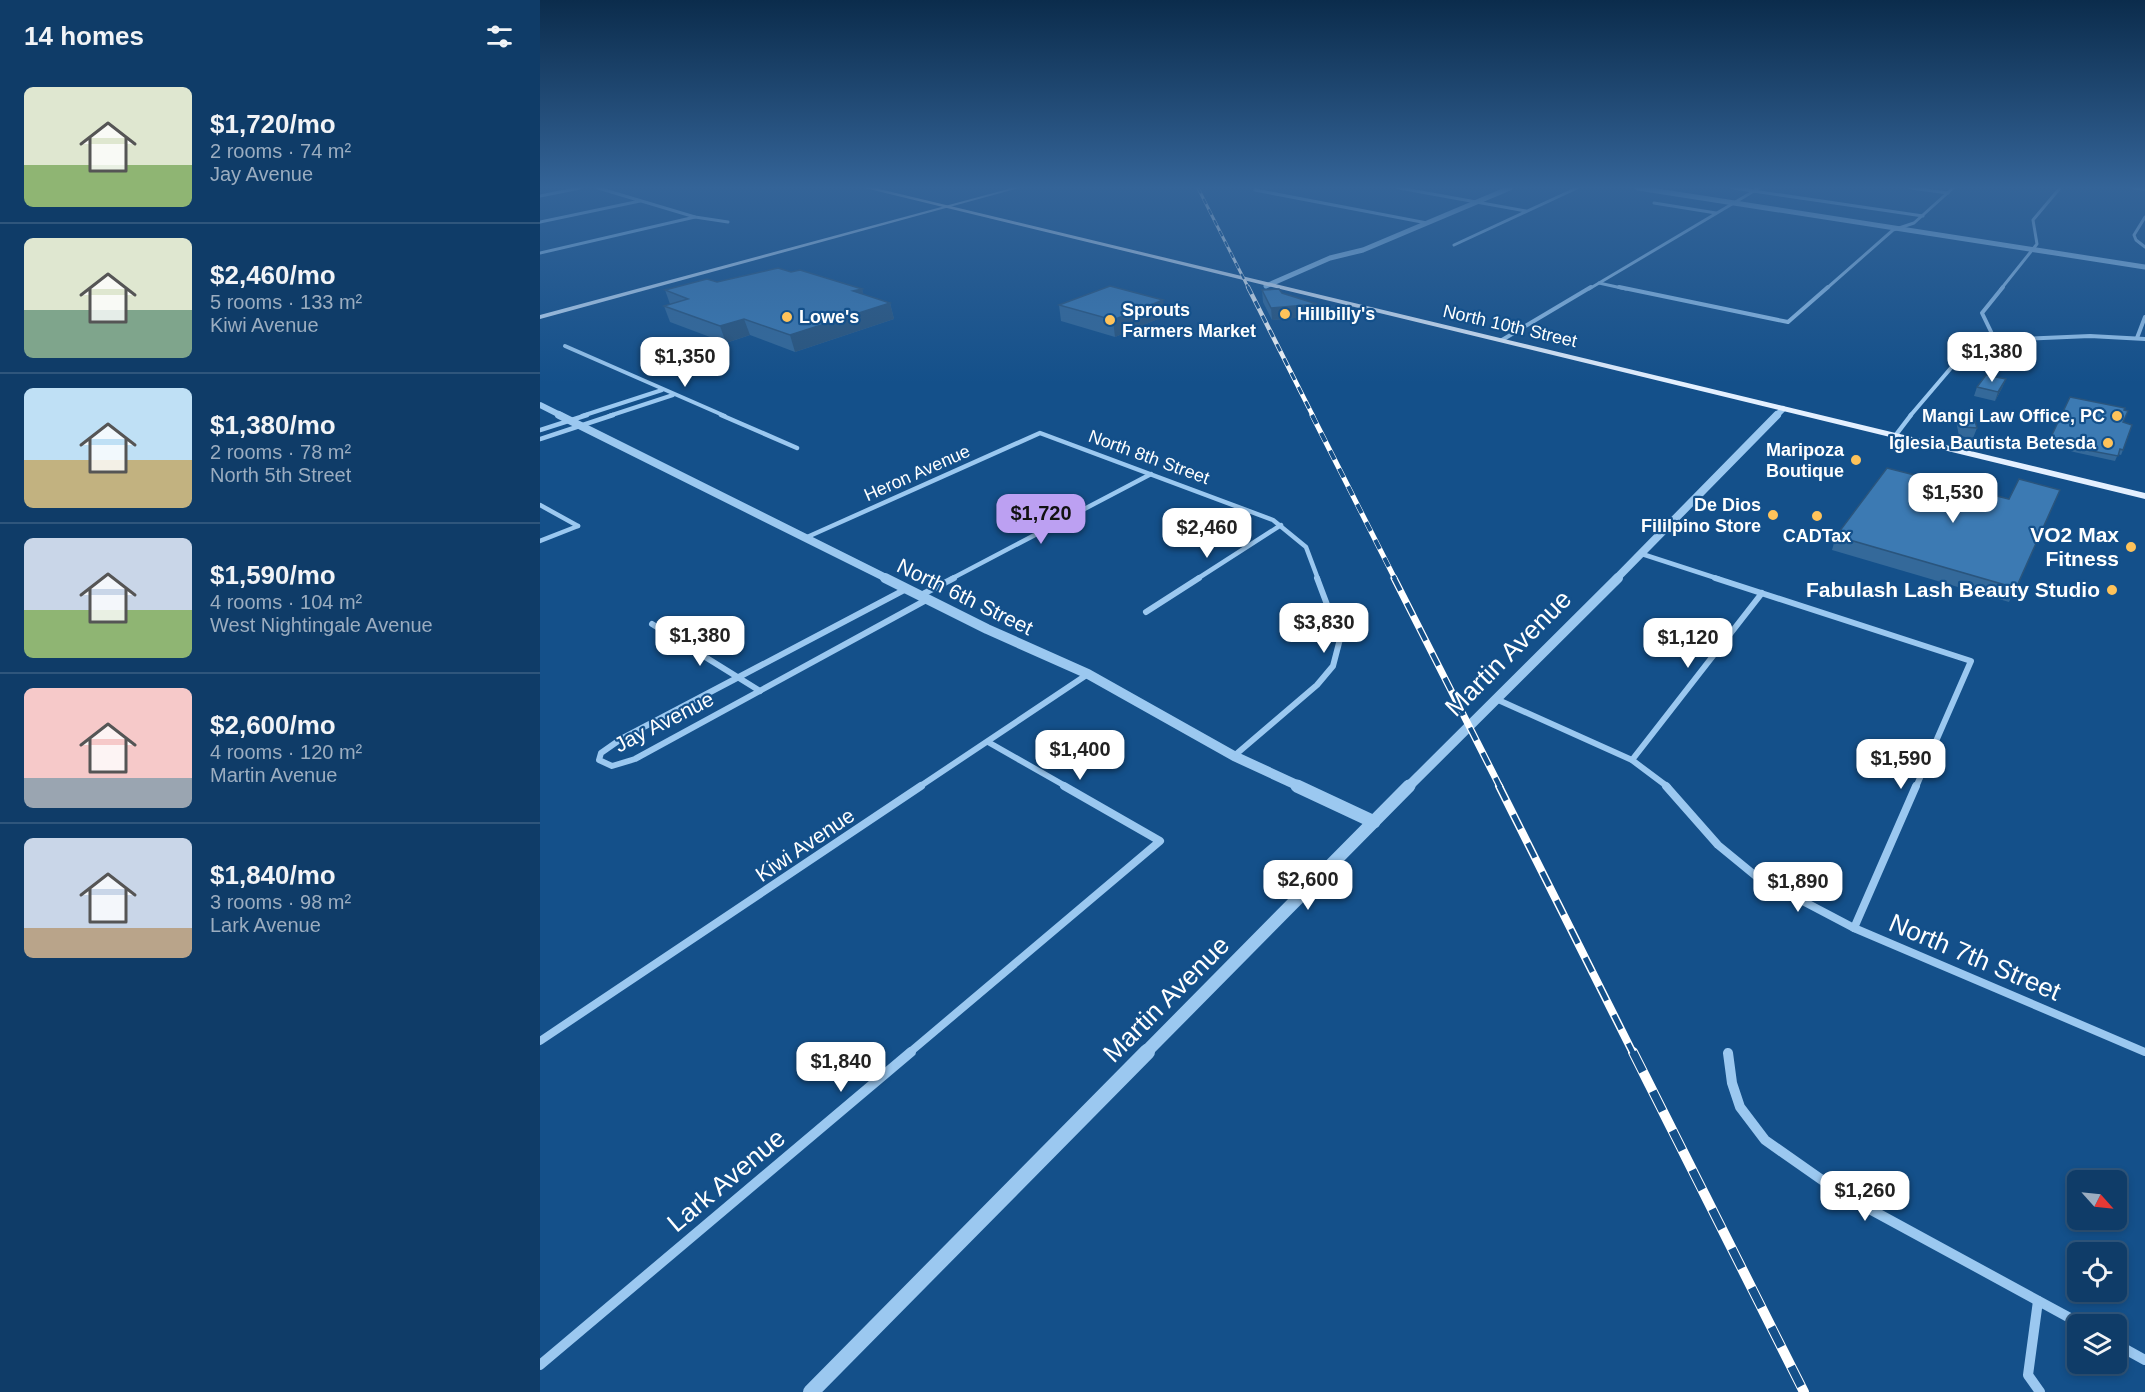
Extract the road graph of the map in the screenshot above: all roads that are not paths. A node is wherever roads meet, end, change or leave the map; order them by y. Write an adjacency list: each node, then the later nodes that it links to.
1 (779, 253): 12 (main road)
2 (1135, 253): 10 (main road, North 10th Street)
3 (1351, 253): 10 (street)
4 (1649, 253): 9 (street)
5 (1869, 253): 9 (street)
6 (2030, 253): 16 (street)
7 (2058, 253): 8 (street)
8 (2145, 267)
9 (1599, 283): 15 (street)
10 (1266, 285): 15 (main road, North 10th Street)
11 (2145, 317): 13 (street)
12 (540, 318)
13 (2137, 338): 14 (street); 16 (street)
14 (2145, 339)
15 (1502, 340): 21 (main road, North 10th Street)
16 (1995, 340): 26 (street)
17 (565, 346): 18 (street)
18 (662, 390): 19 (street); 22 (street)
19 (674, 394): 23 (street); 28 (street)
20 (540, 405): 22 (street, North 6th Street)
21 (1783, 409): 26 (main road, North 10th Street); 35 (street, Martin Avenue)
22 (569, 420): 23 (street, North 6th Street); 24 (street)
23 (580, 425): 27 (street); 33 (street, North 6th Street)
24 (540, 429)
25 (1040, 433): 29 (street, North 8th Street); 33 (street, Heron Avenue)
26 (1895, 436): 30 (main road, North 10th Street)
27 (540, 439)
28 (797, 448)
29 (1151, 474): 32 (street, North 8th Street); 38 (street, Jay Avenue)
30 (2145, 496)
31 (540, 505): 34 (street)
32 (1281, 525): 39 (street); 46 (street)
33 (805, 538): 36 (street, North 6th Street)
34 (540, 541)
35 (1642, 554): 37 (street); 44 (street, Martin Avenue)
36 (906, 589): 38 (street, North 6th Street); 42 (street, Jay Avenue)
37 (1762, 593): 47 (street); 49 (street)
38 (924, 597): 41 (street, North 6th Street); 43 (street, Jay Avenue)
39 (1146, 612)
40 (652, 624): 42 (street)
41 (1088, 674): 45 (street, Kiwi Avenue); 46 (street, North 6th Street)
42 (738, 677): 43 (street); 43 (street, Jay Avenue)
43 (760, 691)
44 (1496, 699): 47 (street, North 7th Street); 48 (street, Martin Avenue)
45 (988, 742): 50 (street, Kiwi Avenue); 57 (street, Lark Avenue)
46 (1234, 756): 48 (street, North 6th Street)
47 (1632, 760): 49 (street, North 7th Street)
48 (1374, 822): 58 (street, Martin Avenue)
49 (1854, 928): 51 (street, North 7th Street)
50 (540, 1041)
51 (2145, 1052)
52 (1728, 1053): 53 (street)
53 (2037, 1301): 54 (street); 59 (street)
54 (2067, 1317)
55 (2127, 1350): 56 (street)
56 (2145, 1360)
57 (540, 1365)
58 (811, 1392)
59 (2040, 1392)

